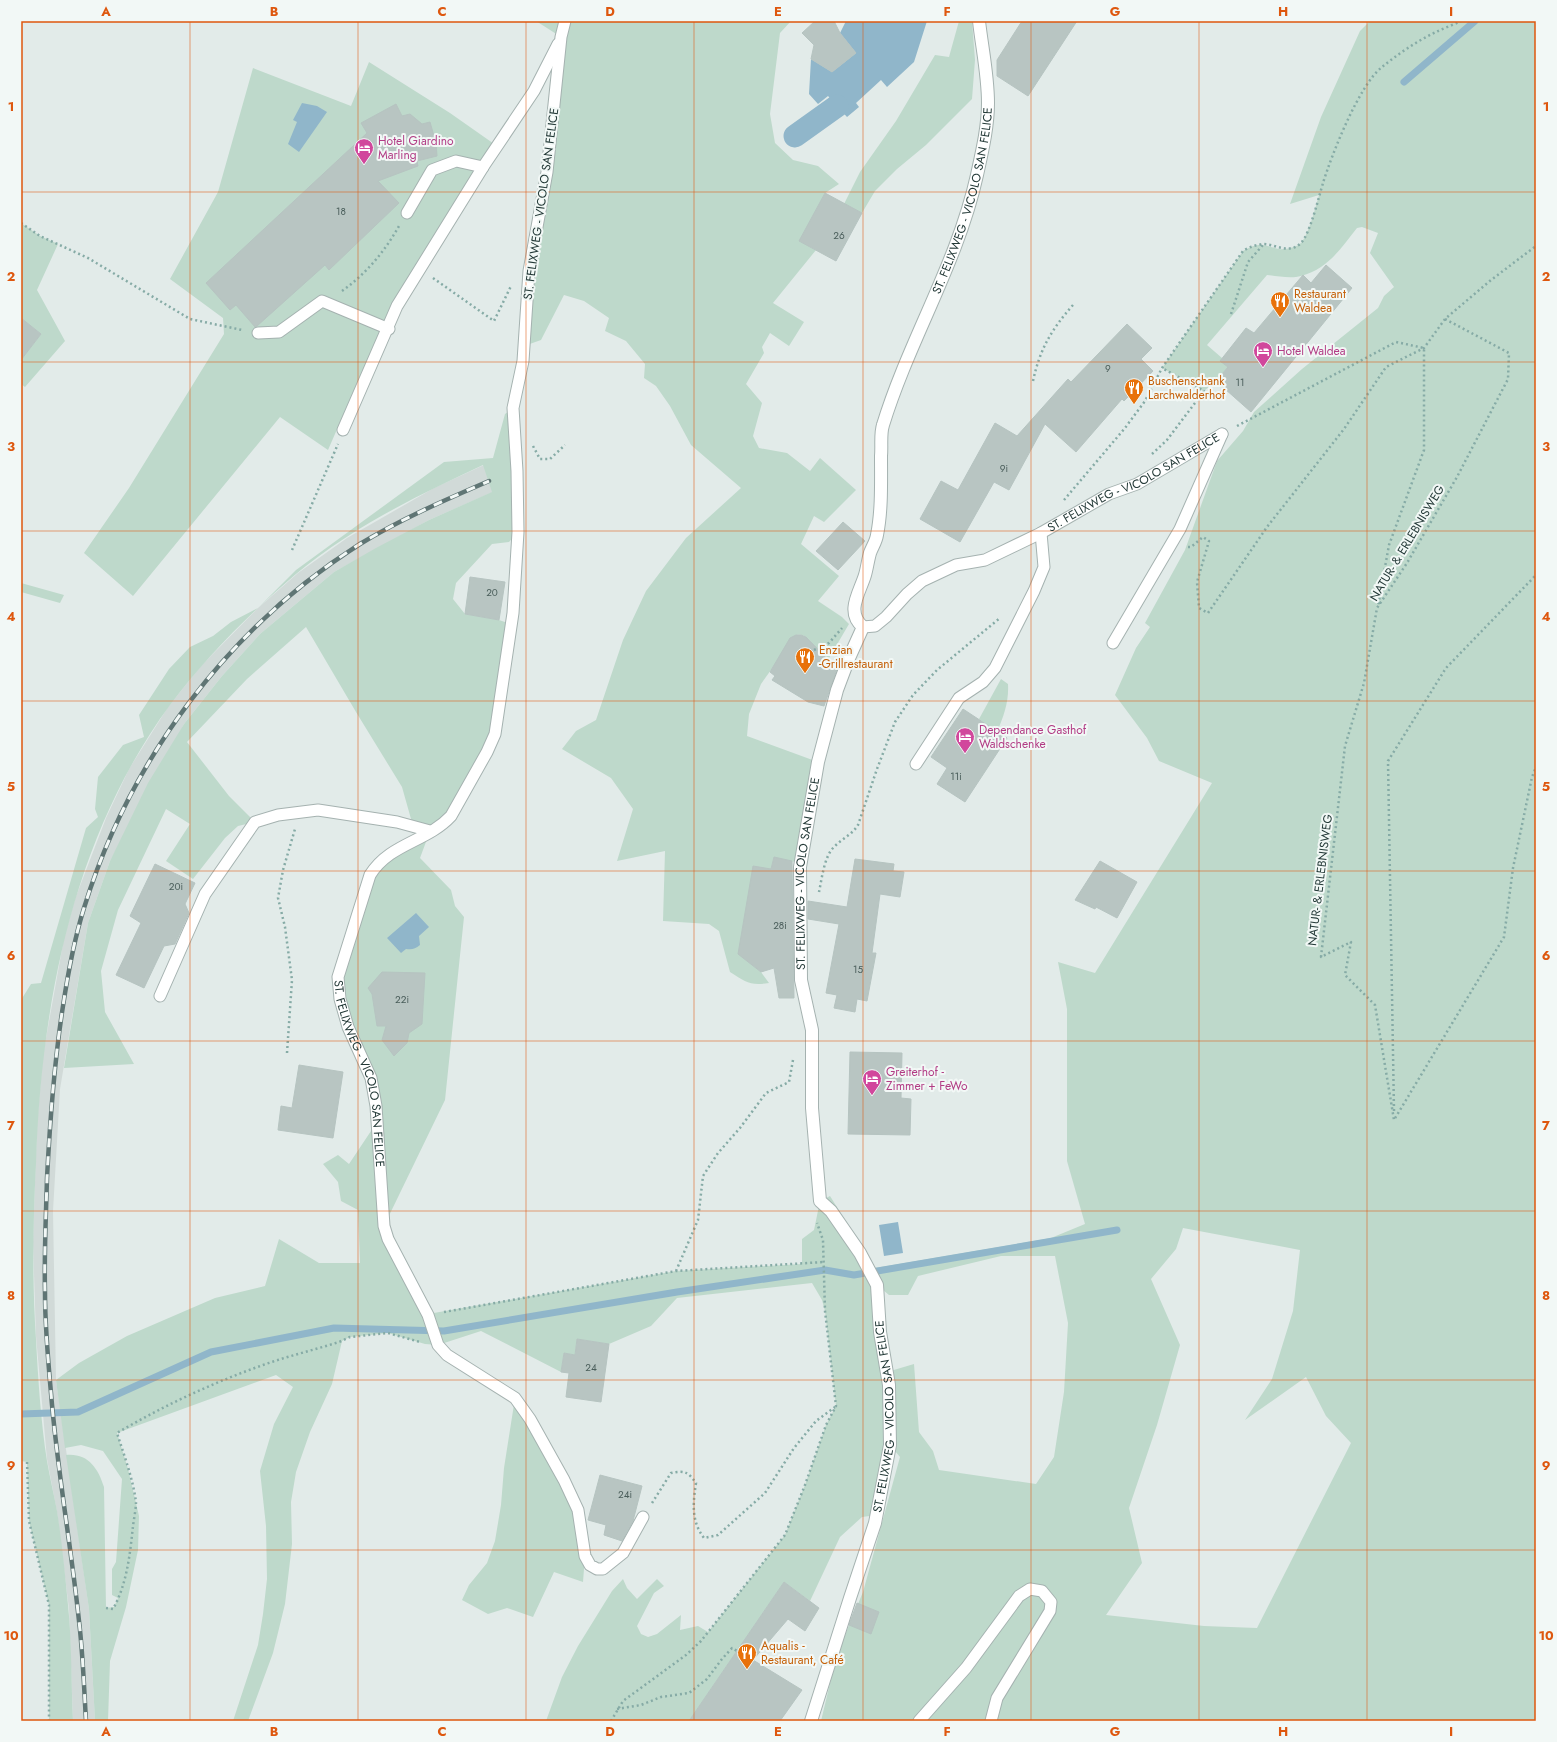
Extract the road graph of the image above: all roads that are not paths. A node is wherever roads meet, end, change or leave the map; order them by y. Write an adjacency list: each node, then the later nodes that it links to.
1 (565, 21): 3 (lane, ST. FELIXWEG - VICOLO SAN FELICE)
2 (979, 21): 10 (street, ST. FELIXWEG - VICOLO SAN FELICE)
3 (561, 37): 4 (lane, ST. FELIXWEG - VICOLO SAN FELICE); 13 (lane, ST. FELIXWEG - VICOLO SAN FELICE)
4 (482, 167): 5 (lane); 6 (lane, ST. FELIXWEG - VICOLO SAN FELICE)
5 (406, 213)
6 (389, 329): 7 (lane); 8 (lane, ST. FELIXWEG - VICOLO SAN FELICE)
7 (258, 333)
8 (343, 430)
9 (1041, 533): 10 (lane, ST. FELIXWEG - VICOLO SAN FELICE); 11 (lane, ST. FELIXWEG - VICOLO SAN FELICE); 12 (lane)
10 (863, 627): 16 (street, ST. FELIXWEG - VICOLO SAN FELICE)
11 (1113, 643)
12 (916, 764)
13 (430, 831): 14 (lane); 15 (lane, ST. FELIXWEG - VICOLO SAN FELICE)
14 (160, 996)
15 (643, 1517)
16 (811, 1721)
17 (919, 1721): 18 (lane)
18 (991, 1721)

